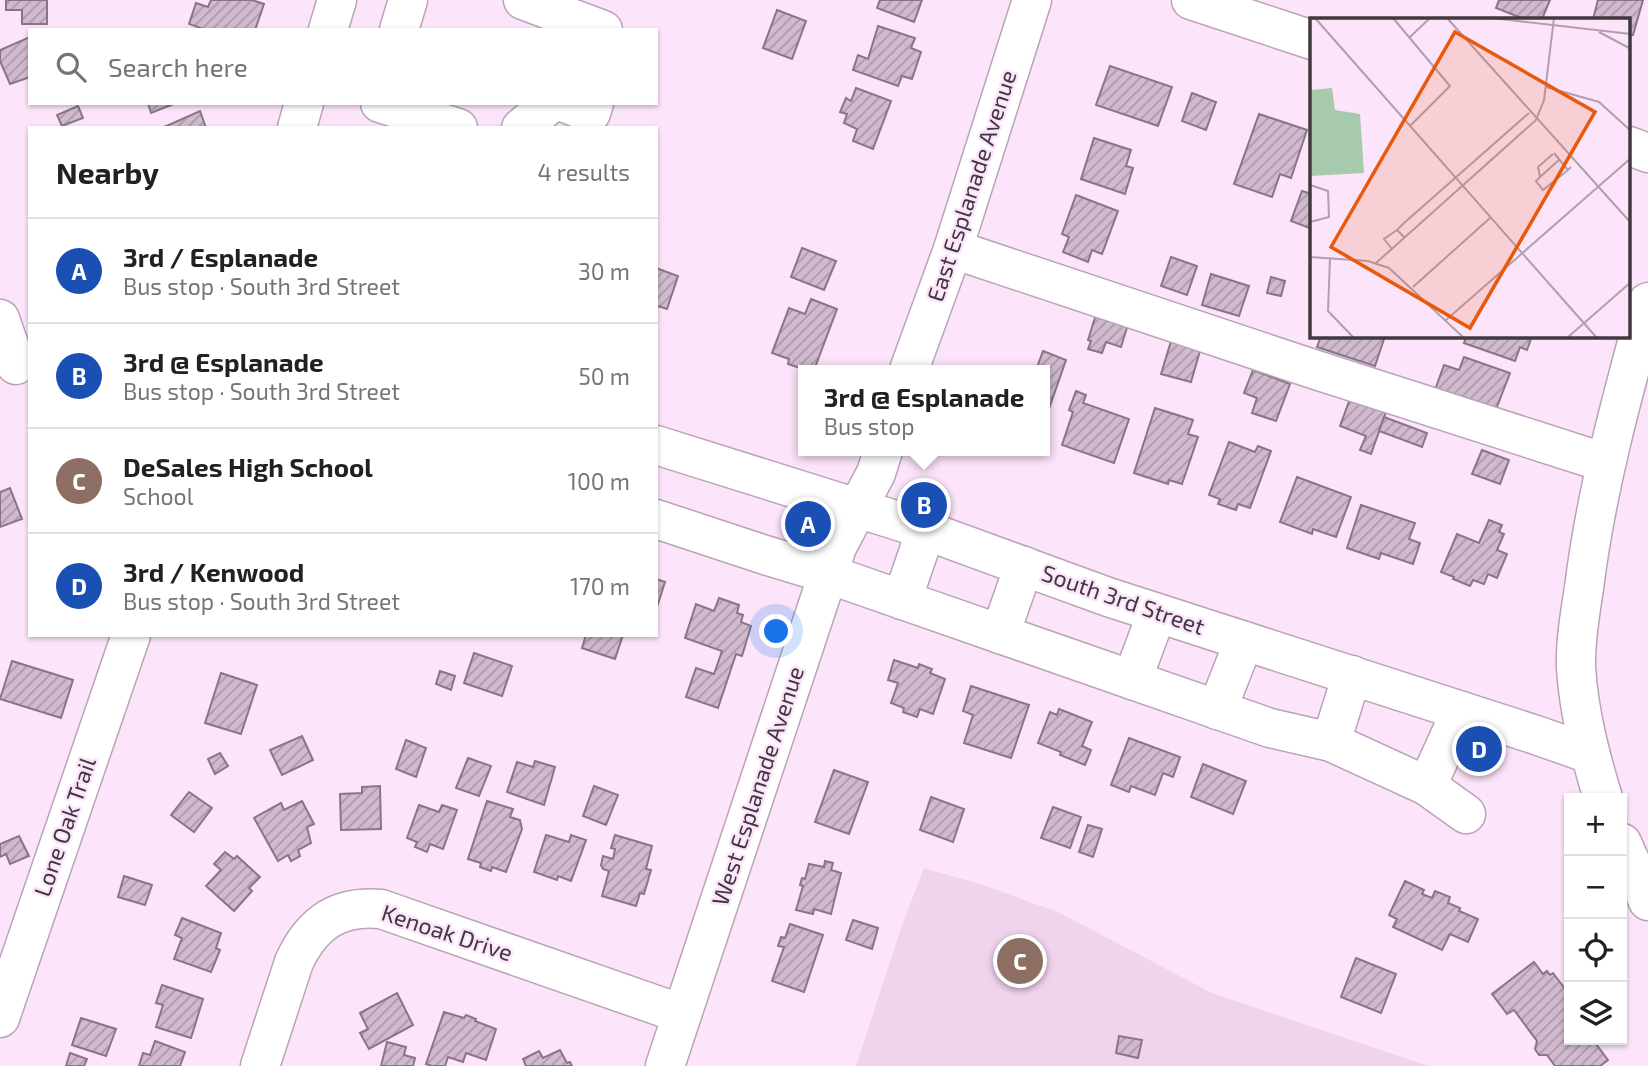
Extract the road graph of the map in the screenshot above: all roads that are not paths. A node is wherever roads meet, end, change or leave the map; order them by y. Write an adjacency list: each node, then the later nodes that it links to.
1 (337, 0): 6 (street)
2 (408, 0): 7 (street)
3 (523, 0): 8 (street)
4 (1032, 0): 20 (street, East Esplanade Avenue)
5 (1191, 0): 9 (street)
6 (329, 28)
7 (400, 28)
8 (598, 28)
9 (1310, 39)
10 (303, 105): 15 (street)
11 (386, 105): 16 (street)
12 (549, 105): 17 (street)
13 (570, 105): 14 (street)
14 (593, 105)
15 (298, 126)
16 (452, 126)
17 (523, 126)
18 (1630, 146): 19 (street)
19 (1648, 153)
20 (953, 249): 24 (street, East Esplanade Avenue); 27 (street)
21 (1648, 302): 27 (street)
22 (0, 319): 23 (street)
23 (15, 365)
24 (911, 365)
25 (658, 446): 28 (street, South 3rd Street)
26 (881, 456): 28 (street)
27 (1606, 463): 43 (street)
28 (857, 509): 30 (street, South 3rd Street); 32 (street, West Esplanade Avenue)
29 (658, 520): 32 (street)
30 (926, 530): 31 (street, South 3rd Street); 33 (street)
31 (1024, 566): 34 (street, South 3rd Street); 35 (street)
32 (828, 573): 33 (street); 49 (street, West Esplanade Avenue)
33 (902, 600): 35 (street)
34 (1157, 613): 37 (street, South 3rd Street); 39 (street)
35 (1000, 634): 39 (street)
36 (130, 637): 50 (street, Lone Oak Trail)
37 (1244, 641): 38 (street, South 3rd Street); 40 (street)
38 (1352, 675): 41 (street, South 3rd Street); 42 (street)
39 (1132, 680): 40 (street)
40 (1217, 710): 42 (street)
41 (1461, 711): 43 (street, South 3rd Street); 44 (street)
42 (1331, 741): 44 (street)
43 (1590, 754): 45 (street)
44 (1427, 786): 46 (street)
45 (1602, 793)
46 (1466, 814)
47 (1627, 854): 48 (street)
48 (1648, 901)
49 (682, 1014): 51 (street, Kenoak Drive); 52 (street, West Esplanade Avenue)
50 (0, 1018)
51 (260, 1066)
52 (666, 1066)

